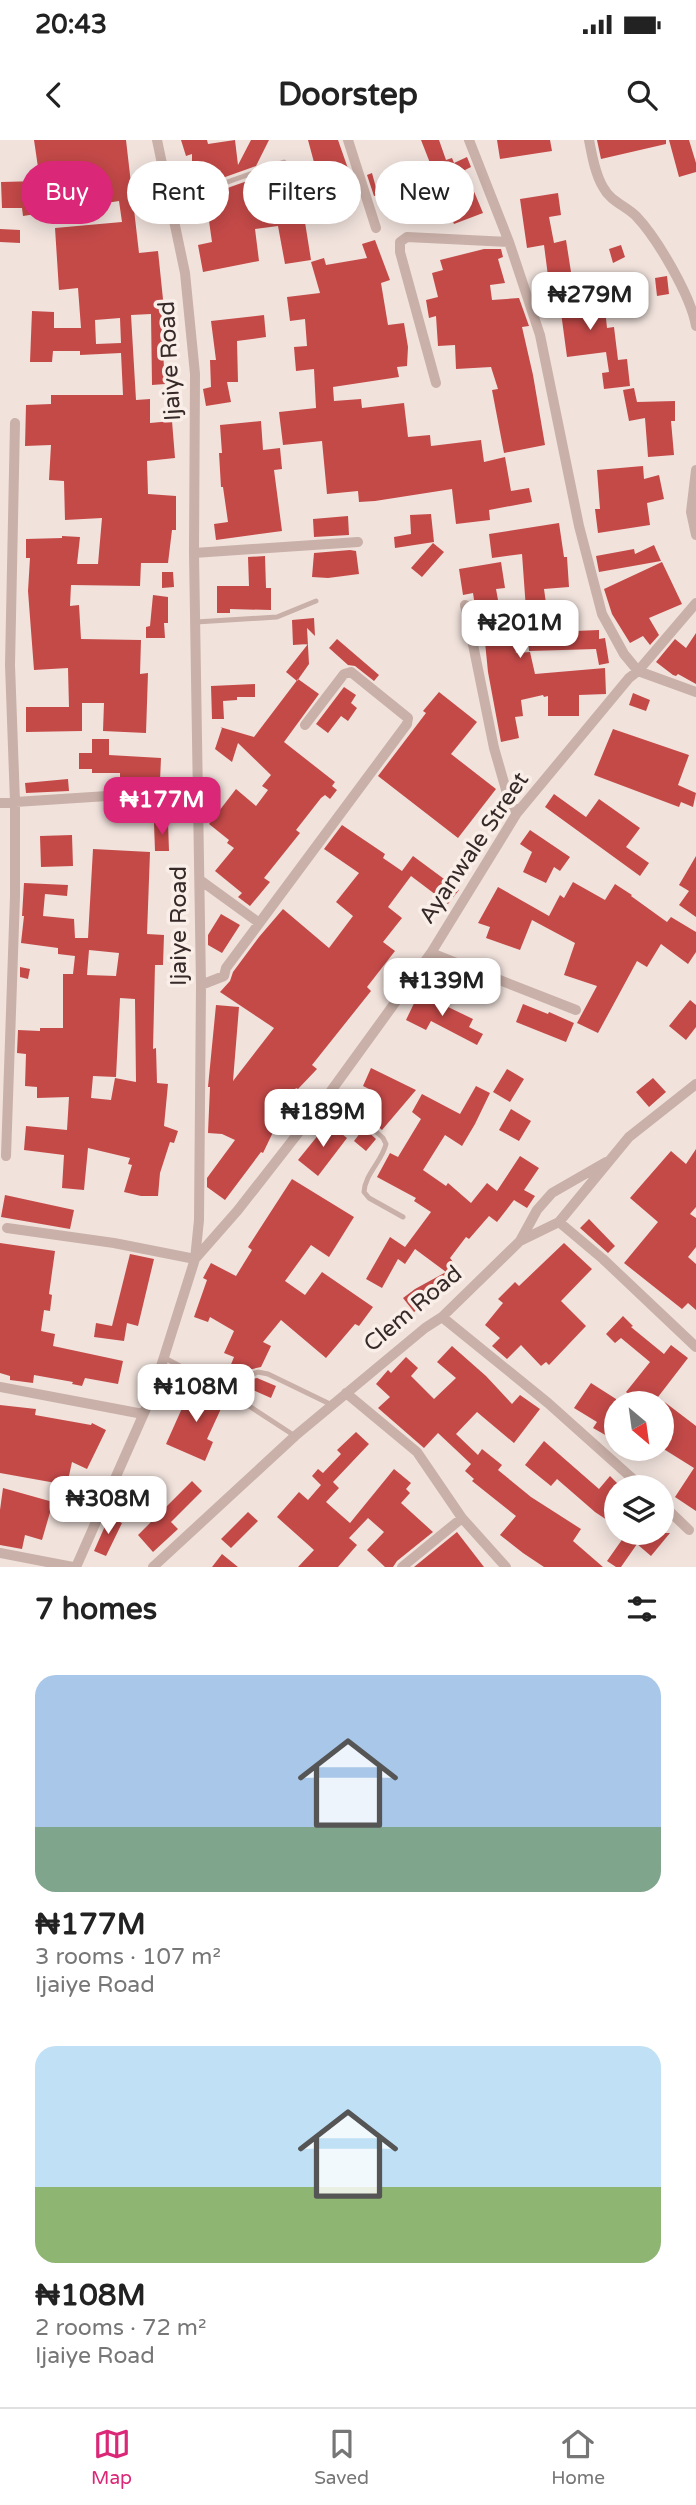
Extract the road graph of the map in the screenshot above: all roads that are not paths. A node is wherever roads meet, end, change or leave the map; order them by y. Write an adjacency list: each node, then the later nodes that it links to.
1 (157, 140): 5 (street, Ijaiye Road)
2 (348, 140): 7 (street)
3 (470, 140): 8 (street)
4 (589, 140): 9 (street)
5 (162, 161)
6 (175, 224): 15 (street, Ijaiye Road)
7 (376, 229)
8 (509, 242): 10 (street); 20 (street)
9 (696, 326)
10 (436, 383)
11 (15, 423): 24 (street)
12 (696, 470): 13 (street)
13 (696, 535)
14 (358, 542): 15 (street)
15 (194, 553): 19 (street, Ijaiye Road)
16 (316, 601): 19 (lane)
17 (696, 603): 20 (street, Ayanwale Street)
18 (465, 605): 26 (street)
19 (197, 622): 23 (street, Ijaiye Road)
20 (638, 671): 21 (street); 26 (street, Ayanwale Street)
21 (696, 692)
22 (305, 725): 28 (street)
23 (199, 790): 24 (street); 27 (street, Ijaiye Road)
24 (15, 802): 25 (street); 34 (street)
25 (0, 803)
26 (517, 813): 29 (street, Ayanwale Street)
27 (200, 880): 28 (street); 30 (street, Ijaiye Road)
28 (258, 922): 30 (street)
29 (431, 953): 31 (street); 33 (street, Ayanwale Street)
30 (201, 985): 40 (street, Ijaiye Road)
31 (576, 1010)
32 (696, 1084): 35 (street, Clem Road)
33 (331, 1091): 36 (lane); 40 (street, Ayanwale Street)
34 (6, 1156)
35 (611, 1159): 37 (street, Clem Road); 39 (street)
36 (403, 1217)
37 (559, 1222): 39 (street, Clem Road); 42 (street)
38 (7, 1228): 40 (street)
39 (520, 1241): 41 (street, Clem Road)
40 (195, 1259): 43 (street, Ijaiye Road)
41 (442, 1317): 48 (street, Clem Road); 52 (street)
42 (696, 1347)
43 (163, 1356): 47 (lane); 50 (street, Ijaiye Road)
44 (250, 1375): 49 (lane)
45 (234, 1382): 47 (lane)
46 (0, 1387): 50 (street)
47 (223, 1389): 51 (lane)
48 (346, 1393): 49 (street, Clem Road); 54 (street)
49 (332, 1405): 51 (street, Clem Road)
50 (144, 1414): 57 (street, Ijaiye Road)
51 (295, 1436): 58 (street, Clem Road)
52 (628, 1475)
53 (674, 1516): 55 (street)
54 (462, 1518): 59 (street); 60 (street)
55 (689, 1530)
56 (0, 1553): 57 (street)
57 (75, 1567)
58 (153, 1567)
59 (402, 1567)
60 (506, 1567)

